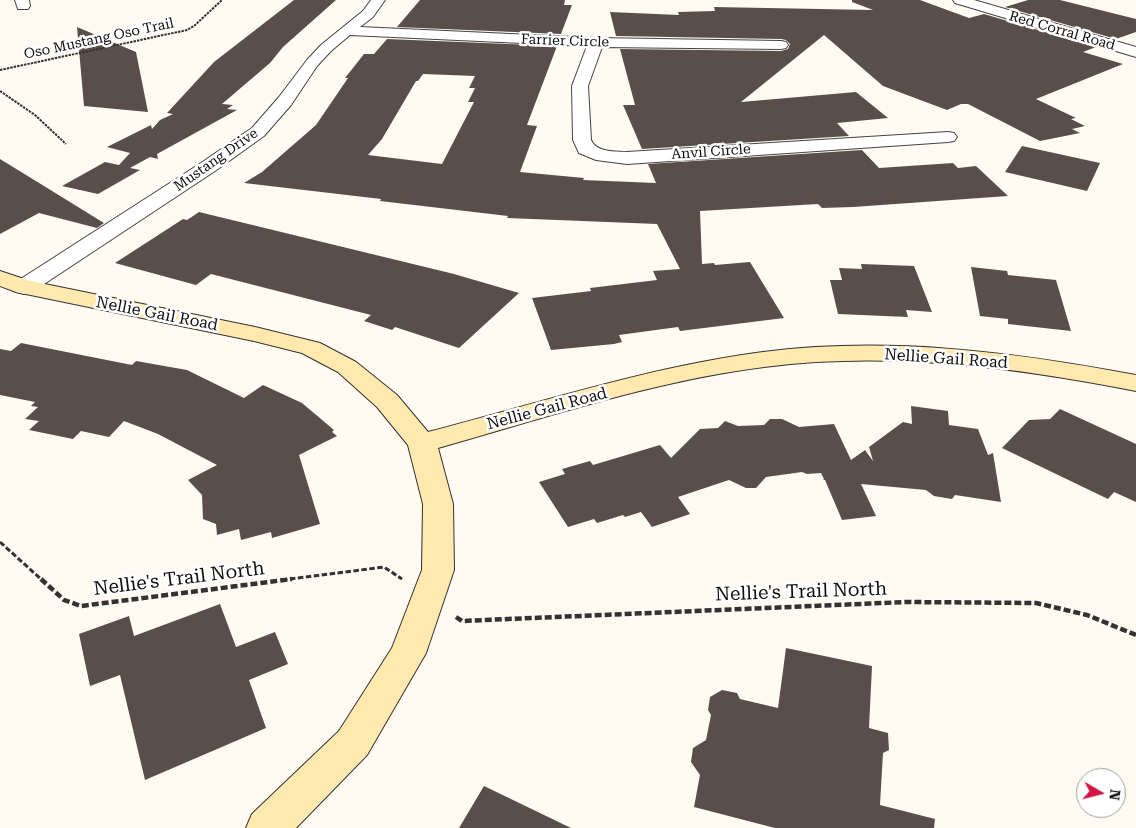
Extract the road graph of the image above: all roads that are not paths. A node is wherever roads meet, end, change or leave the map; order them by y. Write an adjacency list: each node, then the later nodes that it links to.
1 (378, 0): 3 (street, Mustang Drive)
2 (960, 0): 6 (street, Red Corral Road)
3 (349, 31): 4 (street, Farrier Circle); 9 (street, Mustang Drive)
4 (596, 42): 5 (street, Farrier Circle); 7 (street, Anvil Circle)
5 (781, 45)
6 (1136, 52)
7 (948, 136)
8 (0, 278): 9 (street, Nellie Gail Road)
9 (24, 287): 11 (street, Nellie Gail Road)
10 (1136, 383): 11 (street, Nellie Gail Road)
11 (422, 443): 12 (street)
12 (267, 828)

